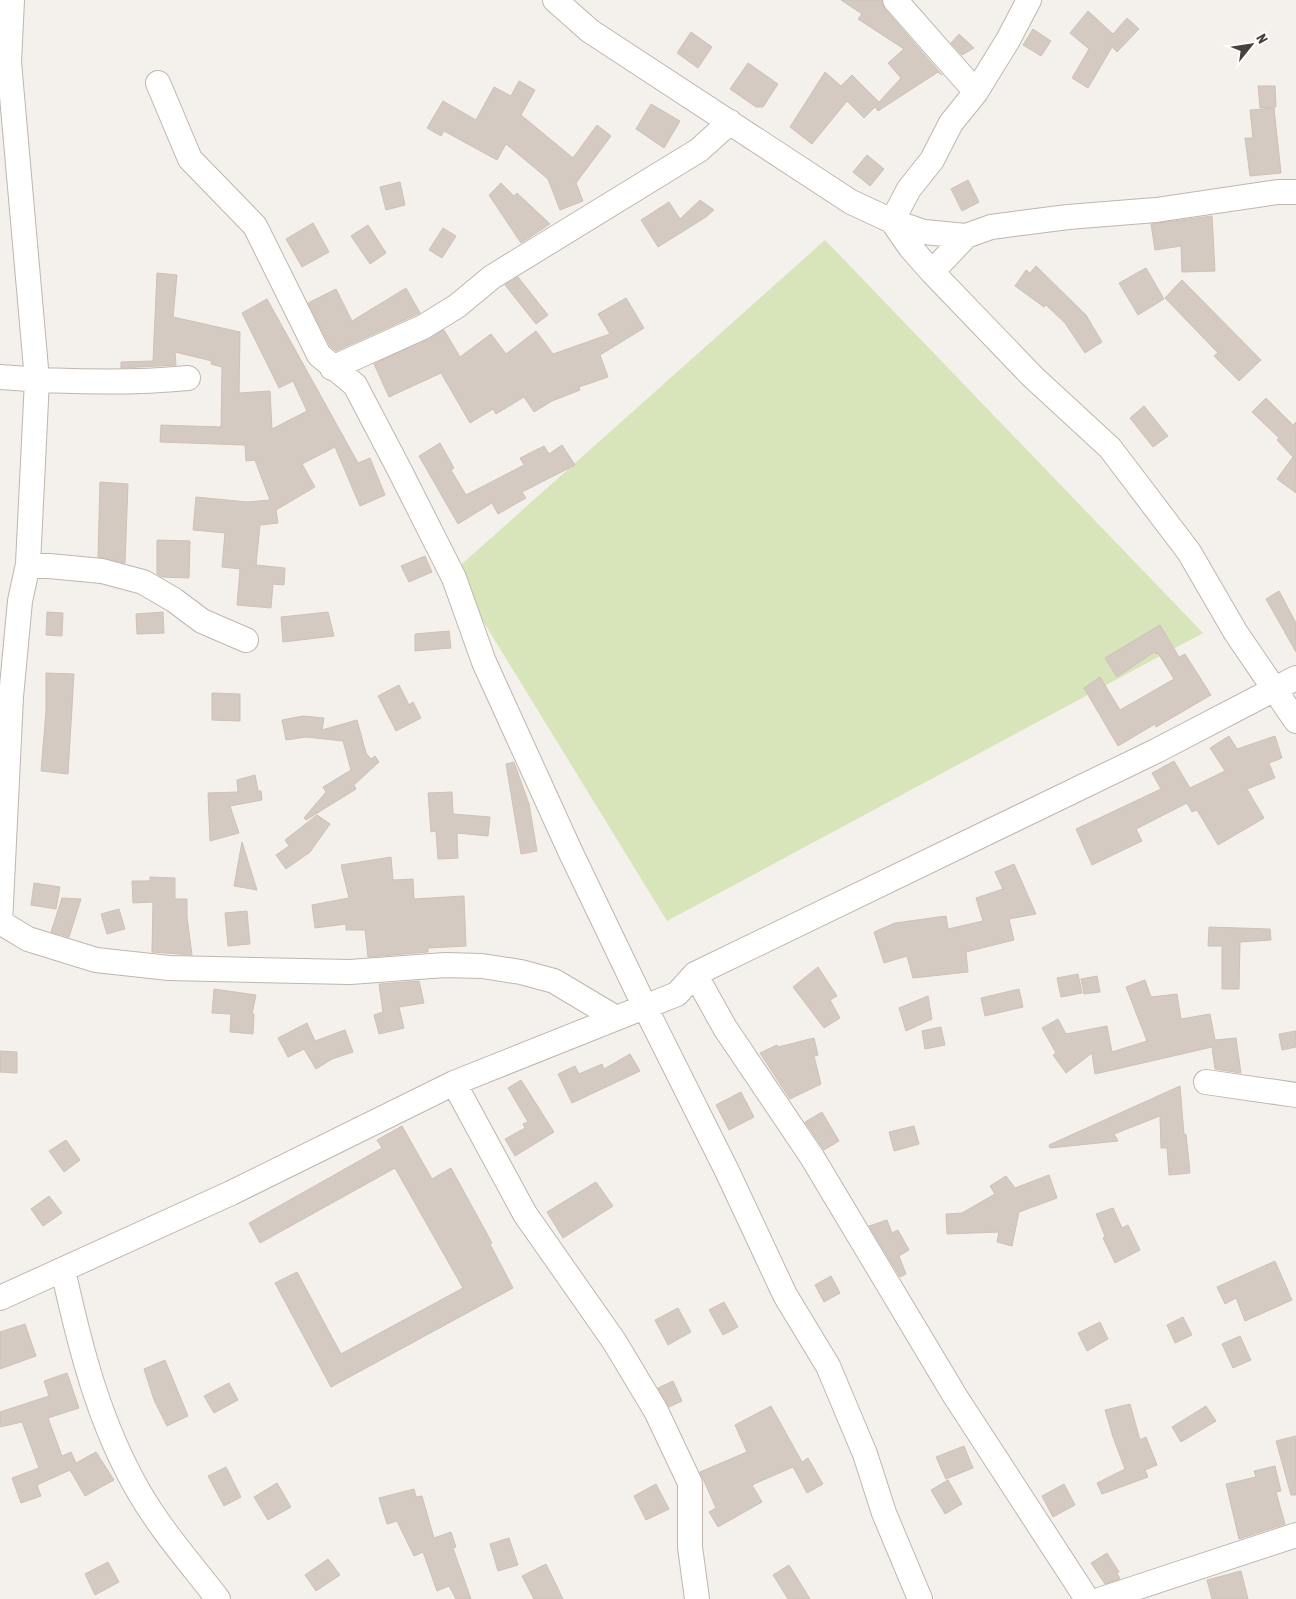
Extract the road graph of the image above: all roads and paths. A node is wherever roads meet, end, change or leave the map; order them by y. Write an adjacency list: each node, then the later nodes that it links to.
1 (12, 0): 15 (street)
2 (555, 0): 7 (street)
3 (895, 0): 6 (street)
4 (1029, 0): 6 (street)
5 (158, 82): 12 (street)
6 (976, 92): 9 (street)
7 (730, 122): 9 (street); 12 (street)
8 (1296, 192): 10 (street)
9 (892, 221): 10 (street); 11 (street)
10 (966, 236): 11 (street)
11 (932, 272): 19 (street)
12 (332, 368): 23 (street)
13 (0, 377): 15 (street)
14 (188, 378): 15 (street)
15 (37, 380): 16 (street)
16 (28, 564): 17 (street); 21 (street)
17 (246, 640)
18 (1296, 678): 19 (street)
19 (1276, 690): 20 (street); 22 (street)
20 (1296, 721)
21 (0, 923): 24 (street)
22 (694, 974): 23 (street); 34 (street)
23 (645, 1007): 24 (street); 33 (street)
24 (616, 1018): 26 (street)
25 (1206, 1082): 27 (street)
26 (454, 1083): 28 (street); 32 (street)
27 (1296, 1095)
28 (63, 1270): 29 (street); 31 (street)
29 (0, 1298)
30 (1296, 1535): 35 (street)
31 (218, 1599)
32 (697, 1599)
33 (920, 1599)
34 (1087, 1599)
35 (1102, 1599)

